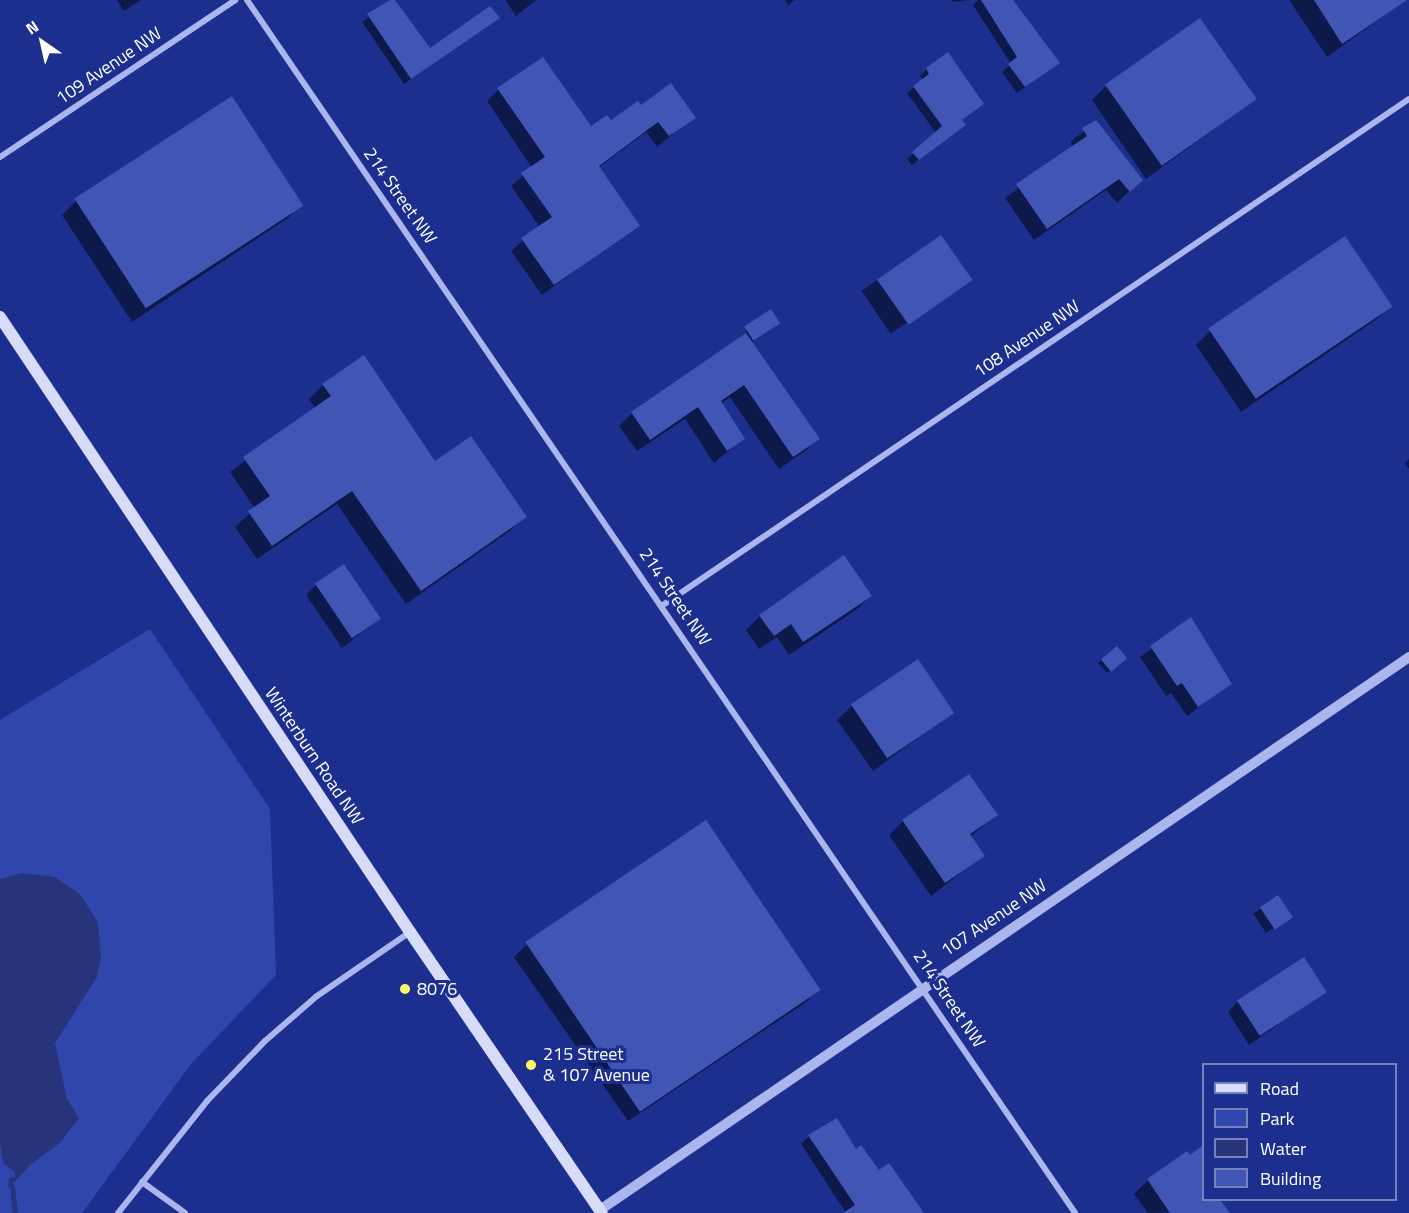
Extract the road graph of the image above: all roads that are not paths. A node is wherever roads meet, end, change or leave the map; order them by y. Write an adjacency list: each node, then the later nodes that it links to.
1 (235, 0): 4 (street, 109 Avenue NW)
2 (247, 0): 6 (street, 214 Street NW)
3 (1409, 99): 6 (street, 108 Avenue NW)
4 (0, 158)
5 (0, 316): 8 (main road, Winterburn Road NW)
6 (663, 604): 9 (street, 214 Street NW)
7 (1409, 657): 9 (street, 107 Avenue NW)
8 (410, 932): 10 (street); 11 (main road, Winterburn Road NW)
9 (923, 987): 11 (street, 107 Avenue NW); 14 (street, 214 Street NW)
10 (142, 1182): 12 (street); 13 (street)
11 (601, 1212)
12 (118, 1213)
13 (185, 1213)
14 (1075, 1213)

